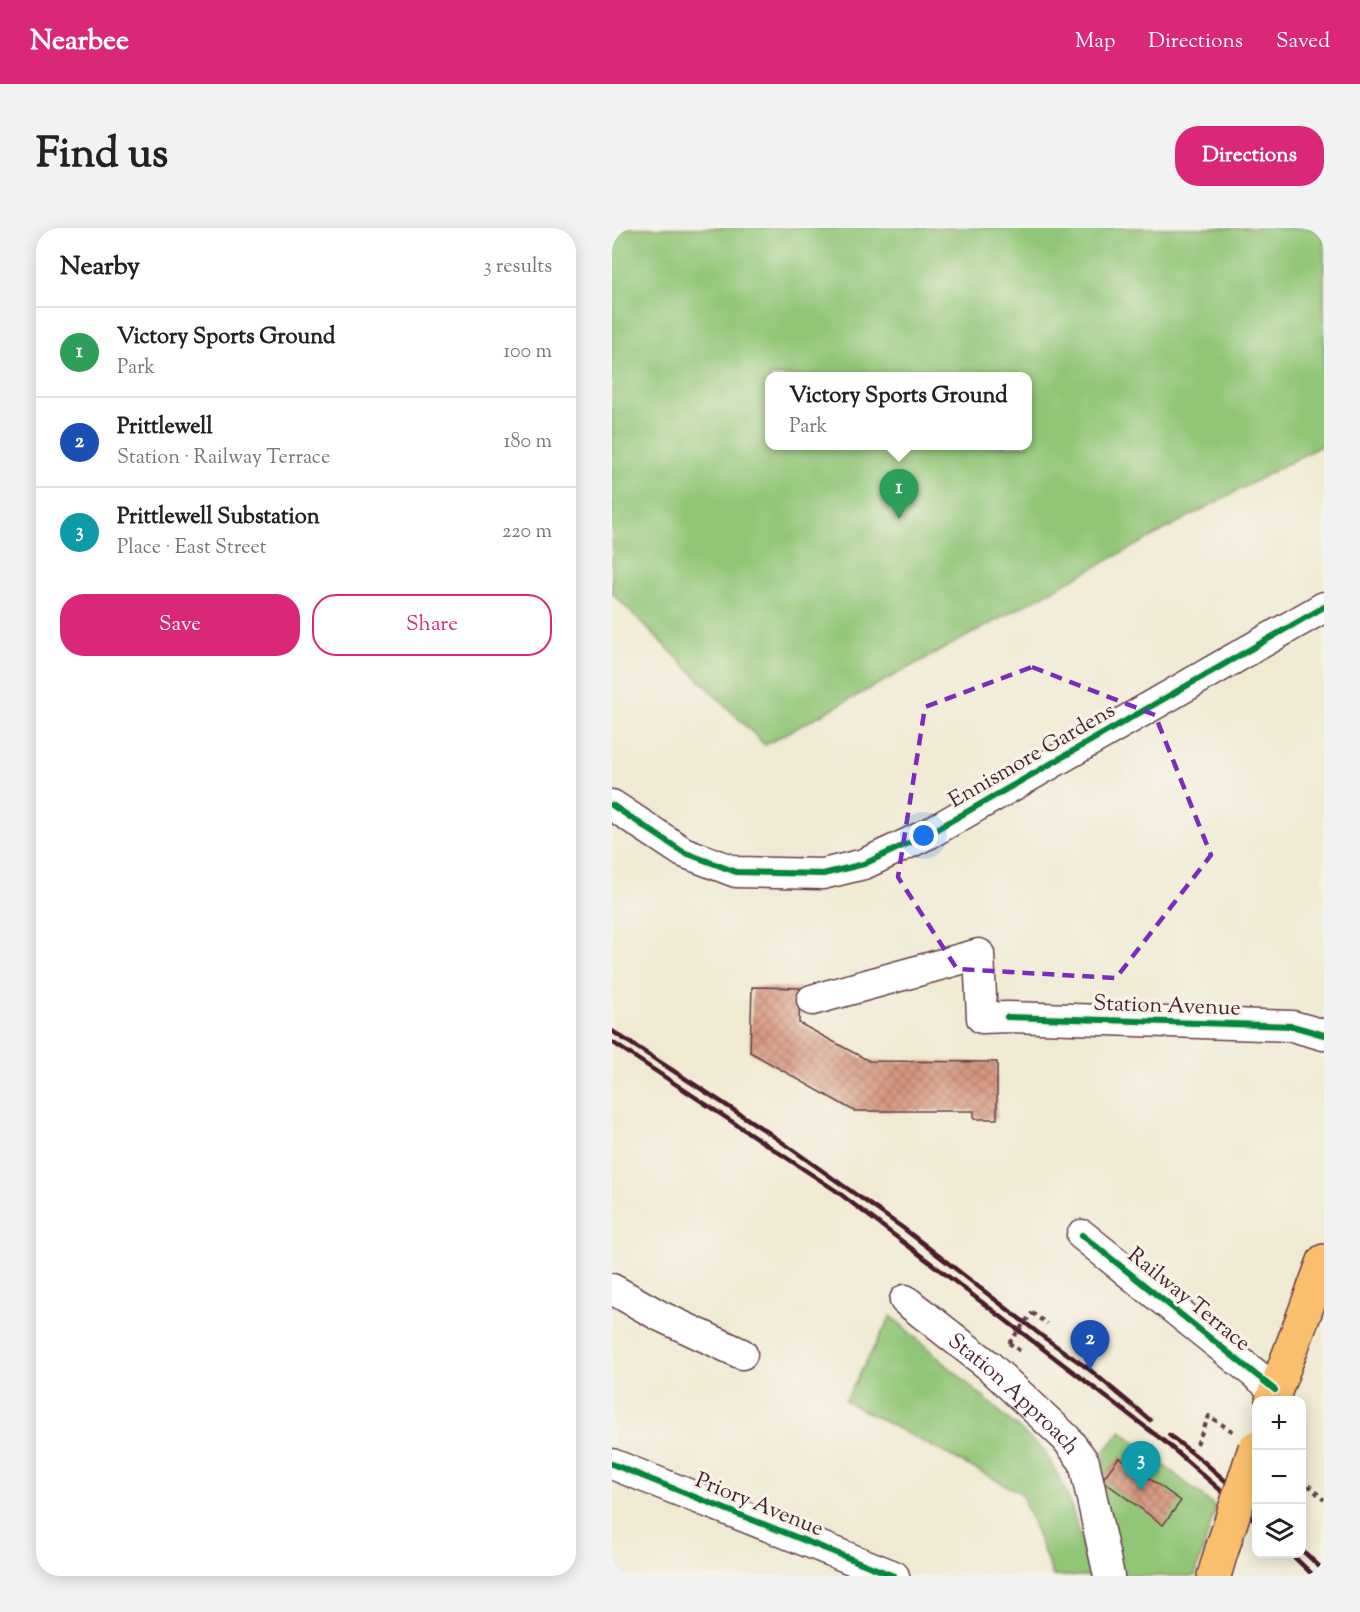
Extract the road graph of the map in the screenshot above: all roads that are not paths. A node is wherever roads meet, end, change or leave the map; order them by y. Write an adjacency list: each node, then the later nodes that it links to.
1 (1324, 607): 2 (street, Ennismore Gardens)
2 (612, 805)
3 (812, 1000): 4 (street, Station Avenue)
4 (1324, 1035)
5 (1082, 1235): 10 (street, Railway Terrace)
6 (1324, 1261): 10 (main road)
7 (612, 1289): 9 (street)
8 (905, 1300): 15 (street, Station Approach)
9 (742, 1354)
10 (1273, 1395)
11 (1249, 1442): 13 (main road, bridge)
12 (612, 1464): 14 (street, Priory Avenue)
13 (1218, 1563)
14 (894, 1576)
15 (1109, 1576)

